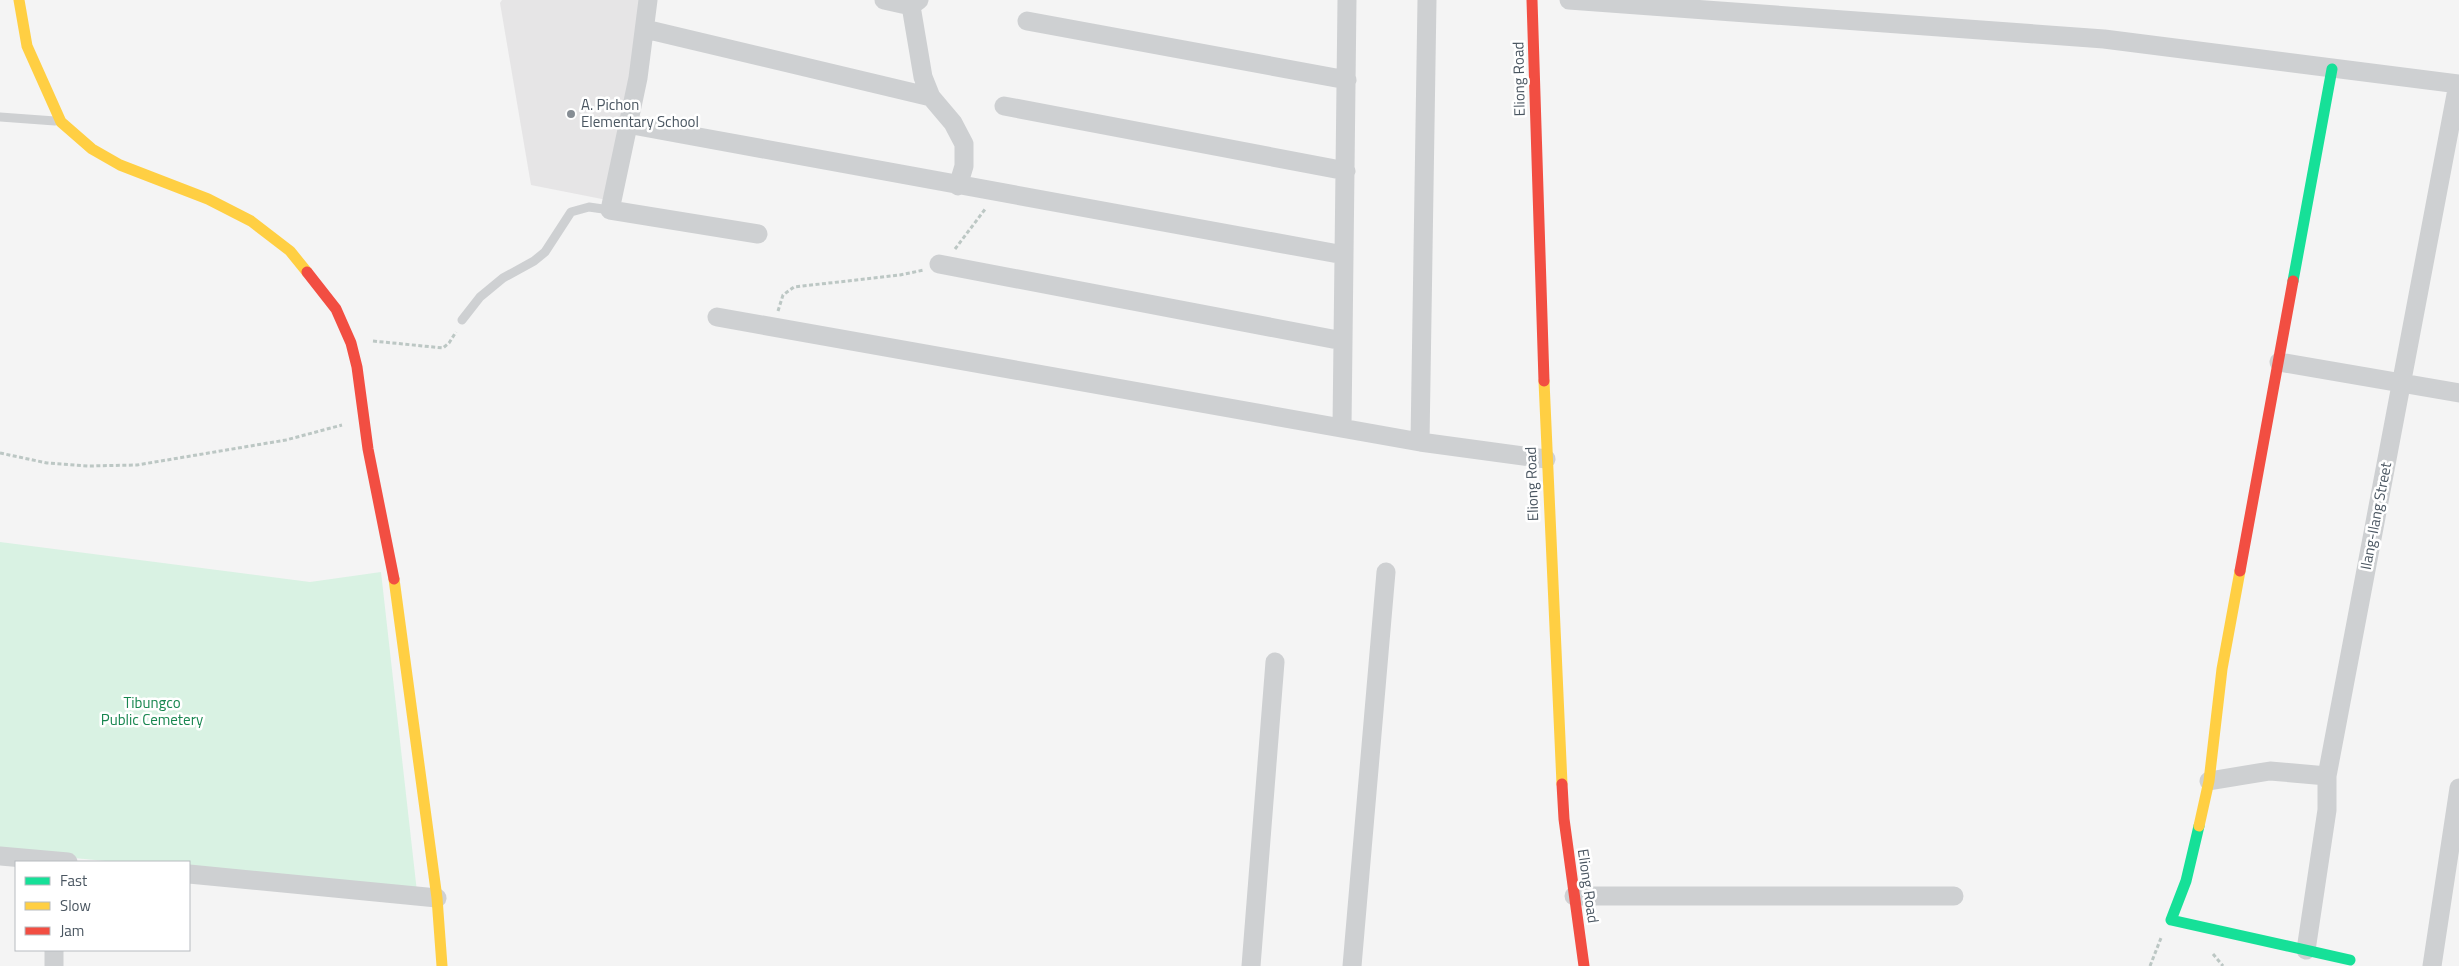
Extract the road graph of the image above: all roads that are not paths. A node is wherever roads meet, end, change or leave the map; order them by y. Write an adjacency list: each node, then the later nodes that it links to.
1 (19, 0): 17 (street)
2 (648, 0): 10 (street)
3 (884, 0): 8 (street)
4 (1347, 0): 12 (street)
5 (1427, 0): 32 (street)
6 (1532, 0): 33 (street, Eliong Road)
7 (1569, 0): 11 (street)
8 (915, 3): 14 (street)
9 (1027, 21): 12 (street)
10 (645, 29): 14 (street); 18 (street)
11 (2332, 69): 13 (street); 28 (street)
12 (1347, 80): 19 (street)
13 (2458, 84): 29 (street, Ilang-Ilang Street)
14 (931, 97): 20 (street)
15 (1004, 106): 19 (street)
16 (0, 117): 17 (lane)
17 (61, 122): 44 (street)
18 (627, 124): 20 (street); 21 (street)
19 (1346, 171): 23 (street)
20 (958, 186): 23 (street)
21 (610, 210): 22 (street); 26 (lane)
22 (758, 234)
23 (1344, 256): 27 (street)
24 (939, 264): 27 (street)
25 (717, 317): 31 (street)
26 (462, 320)
27 (1343, 341): 31 (street)
28 (2279, 362): 29 (street); 37 (street)
29 (2401, 383): 30 (street); 36 (street, Ilang-Ilang Street)
30 (2459, 393)
31 (1342, 427): 32 (street)
32 (1420, 442): 33 (street)
33 (1546, 459): 42 (street, Eliong Road)
34 (1386, 572): 51 (street)
35 (1275, 662): 50 (street)
36 (2327, 776): 37 (street); 45 (street, Ilang-Ilang Street)
37 (2209, 781): 45 (street)
38 (2459, 788): 53 (street)
39 (0, 856): 40 (street)
40 (48, 861)
41 (190, 874): 44 (street)
42 (1574, 896): 43 (street); 52 (street, Eliong Road)
43 (1954, 896)
44 (437, 898): 49 (street)
45 (2306, 950): 47 (street)
46 (54, 951): 48 (street)
47 (2350, 960)
48 (54, 966)
49 (442, 966)
50 (1251, 966)
51 (1352, 966)
52 (1584, 966)
53 (2432, 966)

